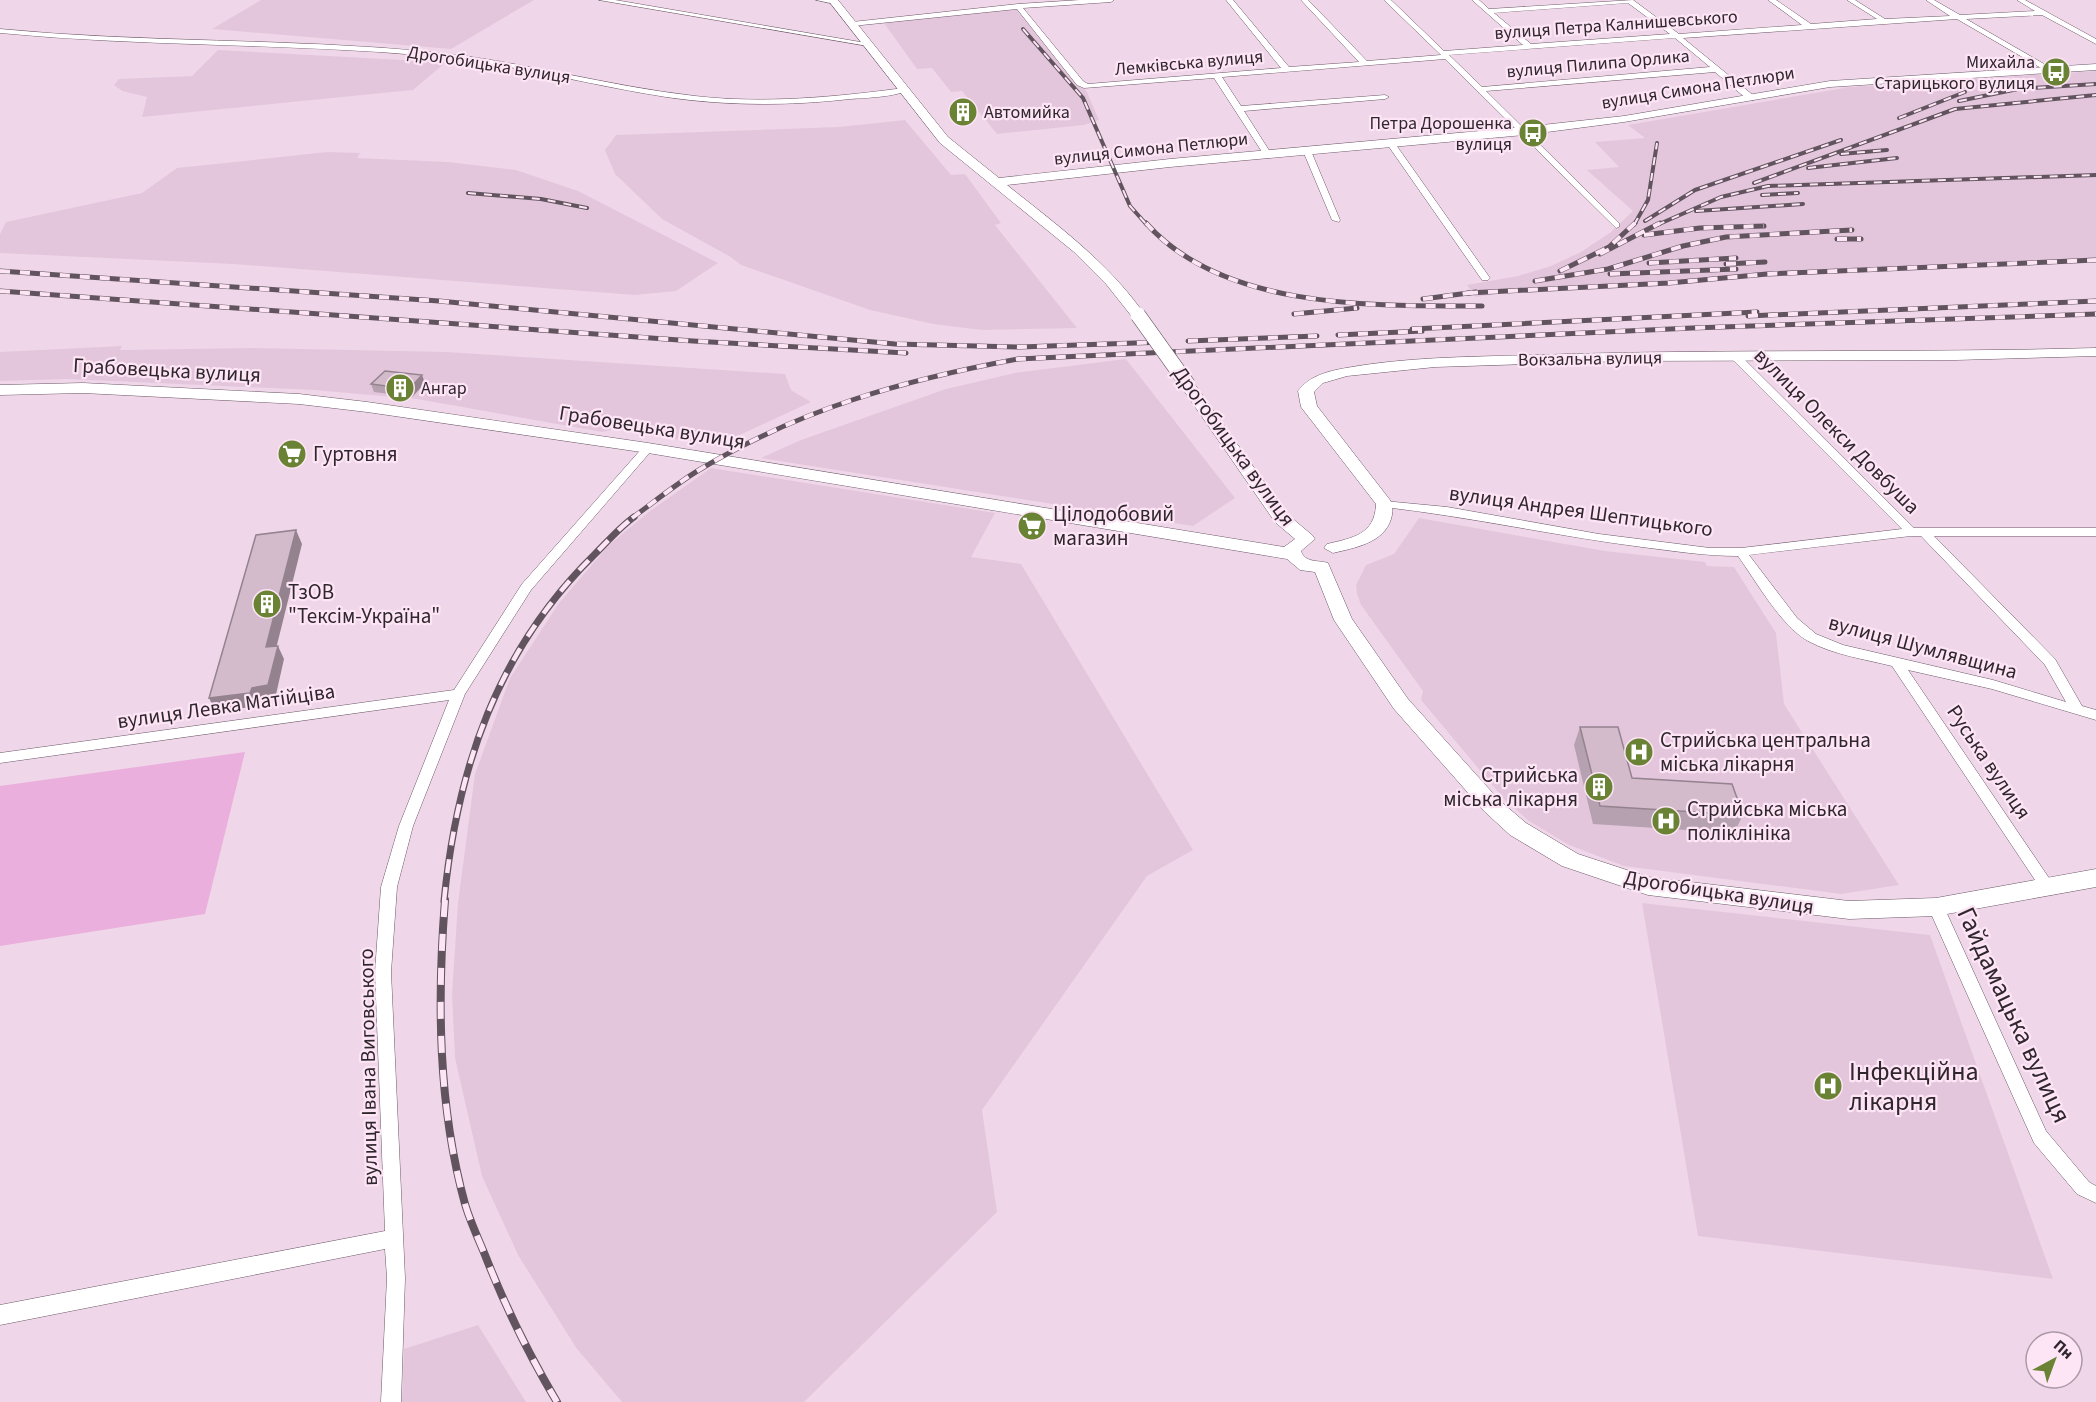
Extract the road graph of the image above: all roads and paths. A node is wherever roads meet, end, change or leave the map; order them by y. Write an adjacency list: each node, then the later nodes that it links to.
1 (602, 0): 24 (street)
2 (819, 0): 12 (street)
3 (1109, 0): 14 (street)
4 (1229, 0): 30 (street, Лемківська вулиця)
5 (1304, 0): 27 (street)
6 (1387, 0): 26 (street)
7 (1475, 0): 15 (street)
8 (1771, 0): 20 (street)
9 (1850, 0): 18 (street)
10 (1929, 0): 17 (street)
11 (2020, 0): 16 (street)
12 (834, 1): 19 (main road, Дрогобицька вулиця)
13 (1629, 1): 15 (street); 22 (street)
14 (1019, 4): 19 (street); 32 (street, Лемківська вулиця)
15 (1488, 11): 25 (street)
16 (2043, 13): 17 (street, вулиця Петра Калнишевського); 23 (street)
17 (1960, 17): 18 (street, вулиця Петра Калнишевського); 31 (street)
18 (1884, 21): 20 (street, вулиця Петра Калнишевського)
19 (852, 24): 24 (main road, Дрогобицька вулиця)
20 (1810, 27): 22 (street, вулиця Петра Калнишевського)
21 (0, 31): 34 (street, Дрогобицька вулиця)
22 (1677, 36): 25 (street, вулиця Петра Калнишевського); 29 (street)
23 (2096, 42)
24 (868, 44): 34 (main road, Дрогобицька вулиця)
25 (1530, 47): 26 (street, вулиця Петра Калнишевського)
26 (1445, 55): 27 (street, Лемківська вулиця); 33 (street)
27 (1365, 64): 30 (street, Лемківська вулиця)
28 (2096, 67): 31 (main road, вулиця Симона Петлюри)
29 (1718, 69): 33 (street, вулиця Пилипа Орлика); 36 (street)
30 (1287, 70): 32 (street, Лемківська вулиця)
31 (2048, 70): 36 (main road, вулиця Симона Петлюри)
32 (1217, 76): 37 (street)
33 (1481, 89): 38 (street)
34 (904, 90): 42 (main road, Дрогобицька вулиця)
35 (1385, 97): 37 (street)
36 (1751, 98): 38 (main road, вулиця Симона Петлюри)
37 (1239, 109): 41 (street)
38 (1524, 131): 39 (main road, вулиця Симона Петлюри); 44 (street)
39 (1391, 144): 40 (main road, вулиця Симона Петлюри); 45 (street)
40 (1307, 151): 41 (main road, вулиця Симона Петлюри); 43 (street)
41 (1268, 155): 42 (main road, вулиця Симона Петлюри)
42 (998, 182): 53 (main road, Дрогобицька вулиця, bridge)
43 (1336, 220)
44 (1616, 225)
45 (1485, 279)
46 (2096, 352): 47 (main road, Вокзальна вулиця)
47 (1737, 357): 50 (main road, Вокзальна вулиця); 51 (street, вулиця Олекси Довбуша)
48 (0, 390): 49 (main road, Грабовецька вулиця)
49 (648, 448): 56 (main road, Грабовецька вулиця); 59 (street, вулиця Івана Виговського)
50 (1384, 504): 54 (main road); 55 (street, вулиця Андрея Шептицького)
51 (1917, 532): 52 (street, вулиця Андрея Шептицького); 55 (street, вулиця Андрея Шептицького); 60 (street, вулиця Олекси Довбуша)
52 (2096, 532)
53 (1306, 539): 54 (main road); 56 (main road)
54 (1334, 548): 57 (main road)
55 (1741, 552): 58 (street, вулиця Шумлявщина)
56 (1292, 554): 57 (main road)
57 (1322, 567): 65 (main road, Дрогобицька вулиця)
58 (1897, 663): 60 (street, вулиця Шумлявщина); 64 (street, Руська вулиця)
59 (458, 694): 62 (street, вулиця Левка Матійціва); 67 (street, вулиця Івана Виговського)
60 (2077, 709): 61 (street, вулиця Шумлявщина)
61 (2096, 715)
62 (0, 758)
63 (2096, 878): 64 (main road, Дрогобицька вулиця)
64 (2046, 885): 65 (main road, Дрогобицька вулиця)
65 (1936, 906): 66 (street, Гайдамацька вулиця)
66 (2096, 1195)
67 (394, 1238): 68 (street); 69 (street, вулиця Івана Виговського)
68 (0, 1315)
69 (391, 1402)

